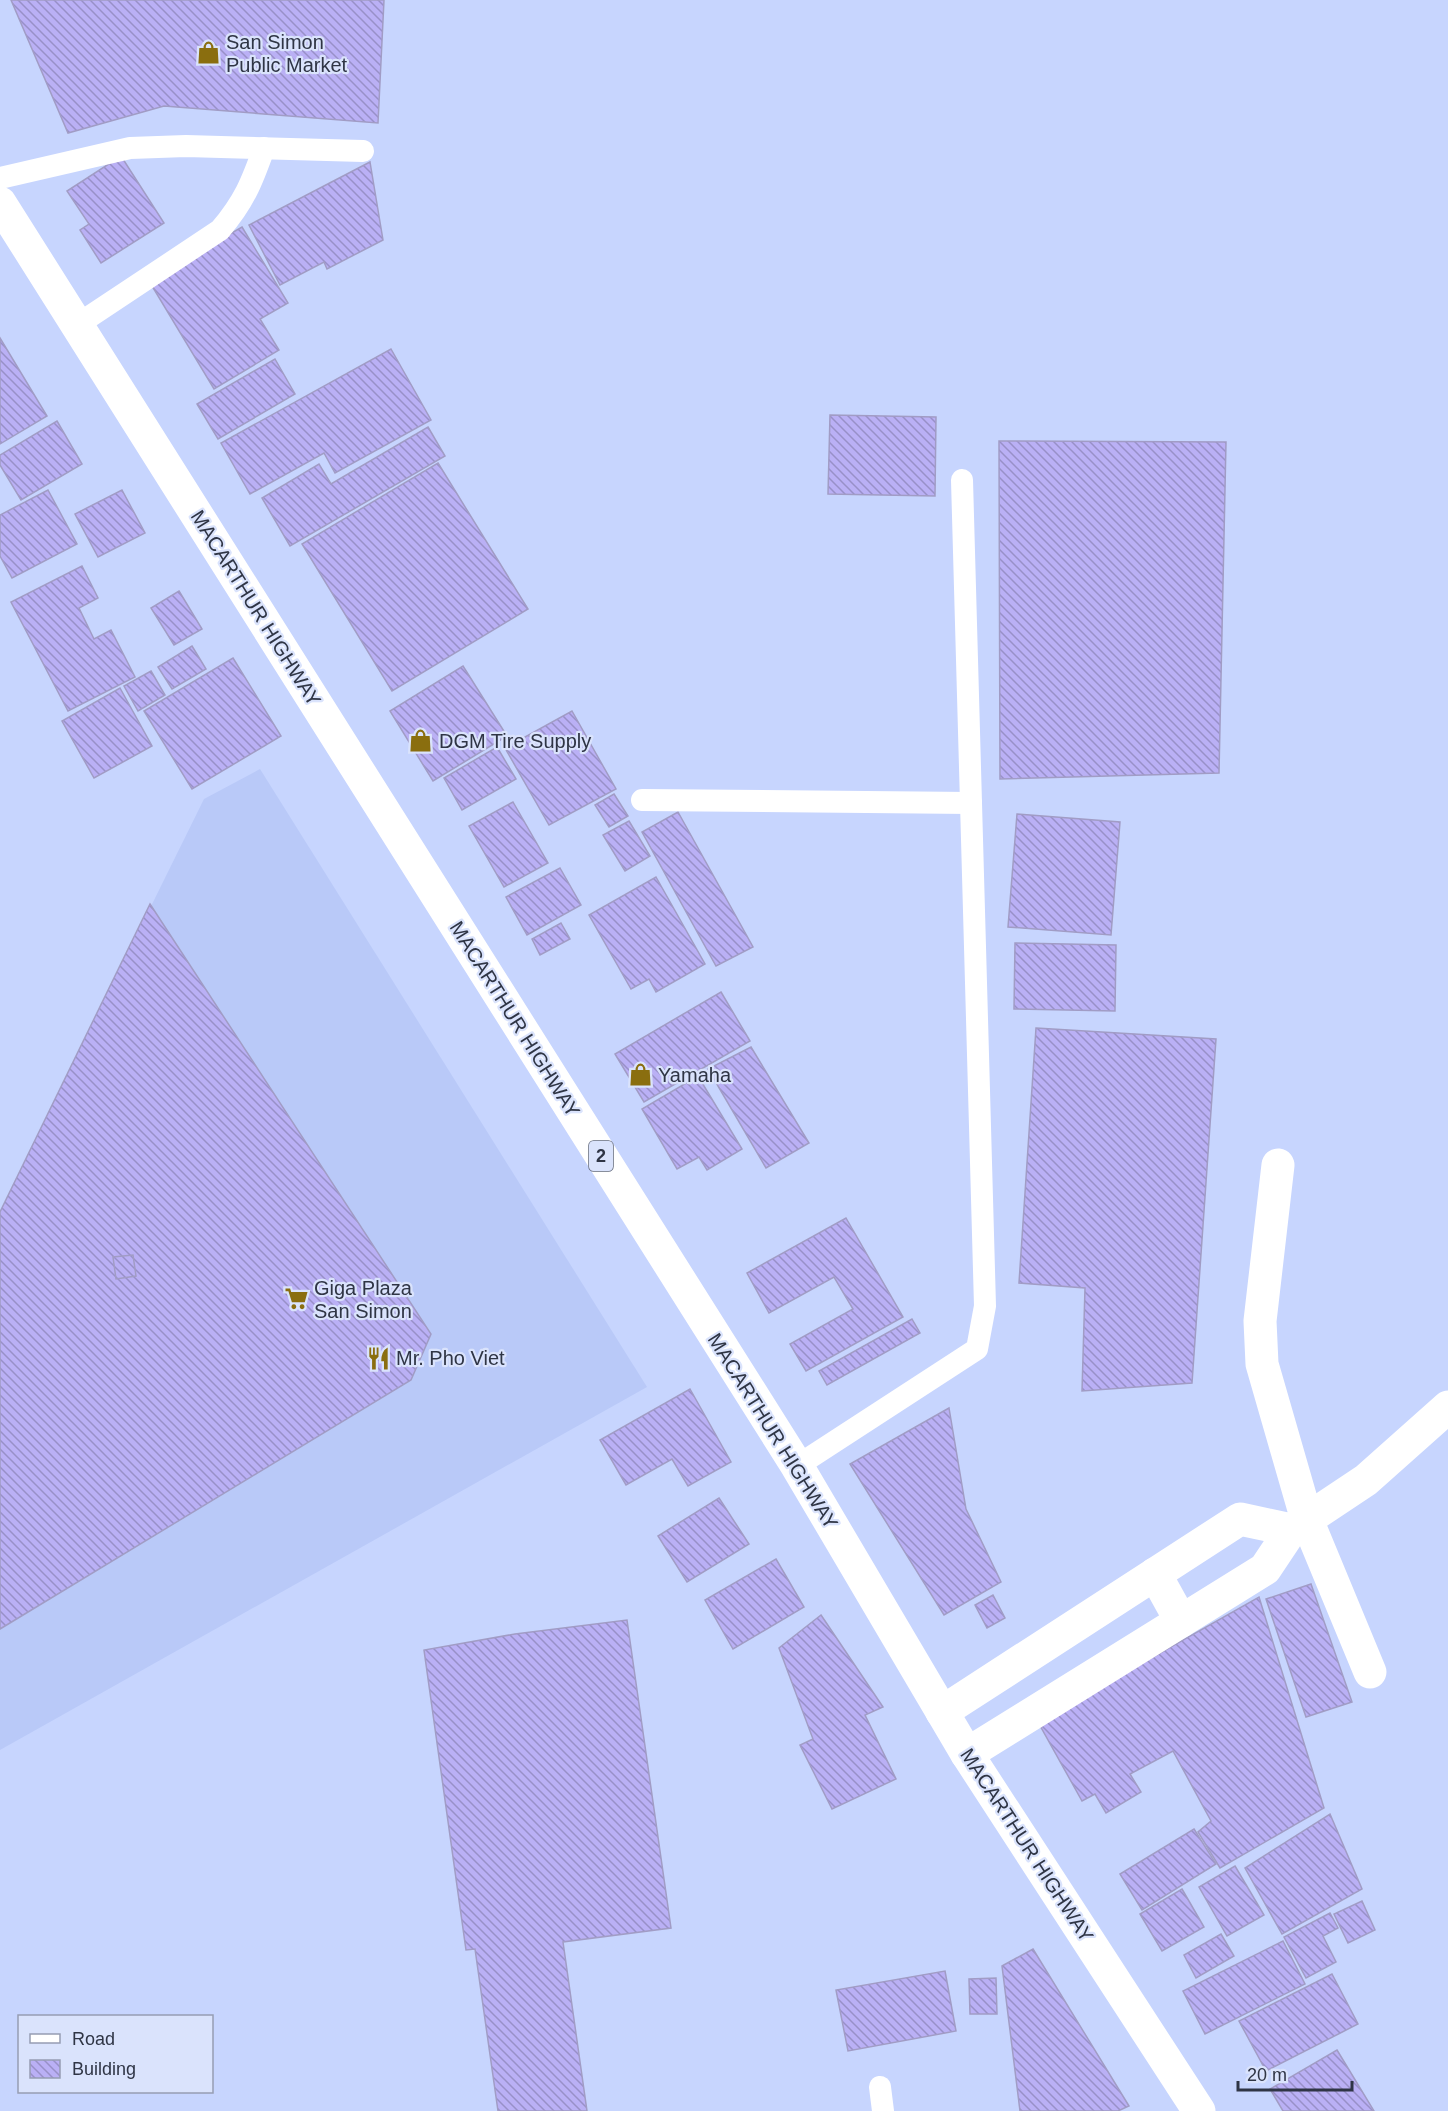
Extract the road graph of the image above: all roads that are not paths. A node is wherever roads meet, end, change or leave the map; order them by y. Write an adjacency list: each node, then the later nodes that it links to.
1 (264, 148): 2 (lane); 3 (lane); 5 (lane)
2 (363, 151)
3 (0, 178)
4 (0, 203): 5 (main road, MACARTHUR HIGHWAY / 2)
5 (77, 325): 11 (main road, MACARTHUR HIGHWAY / 2)
6 (962, 480): 8 (lane)
7 (642, 800): 8 (lane)
8 (971, 803): 11 (lane)
9 (1278, 1165): 12 (main road)
10 (1448, 1407): 12 (main road)
11 (797, 1466): 18 (main road, MACARTHUR HIGHWAY / 2)
12 (1299, 1525): 13 (main road); 14 (main road); 17 (main road)
13 (1155, 1574): 14 (main road); 15 (main road)
14 (1181, 1621): 16 (main road)
15 (1078, 1623): 16 (main road); 18 (main road)
16 (1108, 1667): 19 (main road)
17 (1370, 1672)
18 (942, 1712): 19 (main road, MACARTHUR HIGHWAY / 2)
19 (967, 1754): 22 (main road, MACARTHUR HIGHWAY / 2)
20 (880, 2088): 21 (lane)
21 (883, 2111)
22 (1199, 2111)

